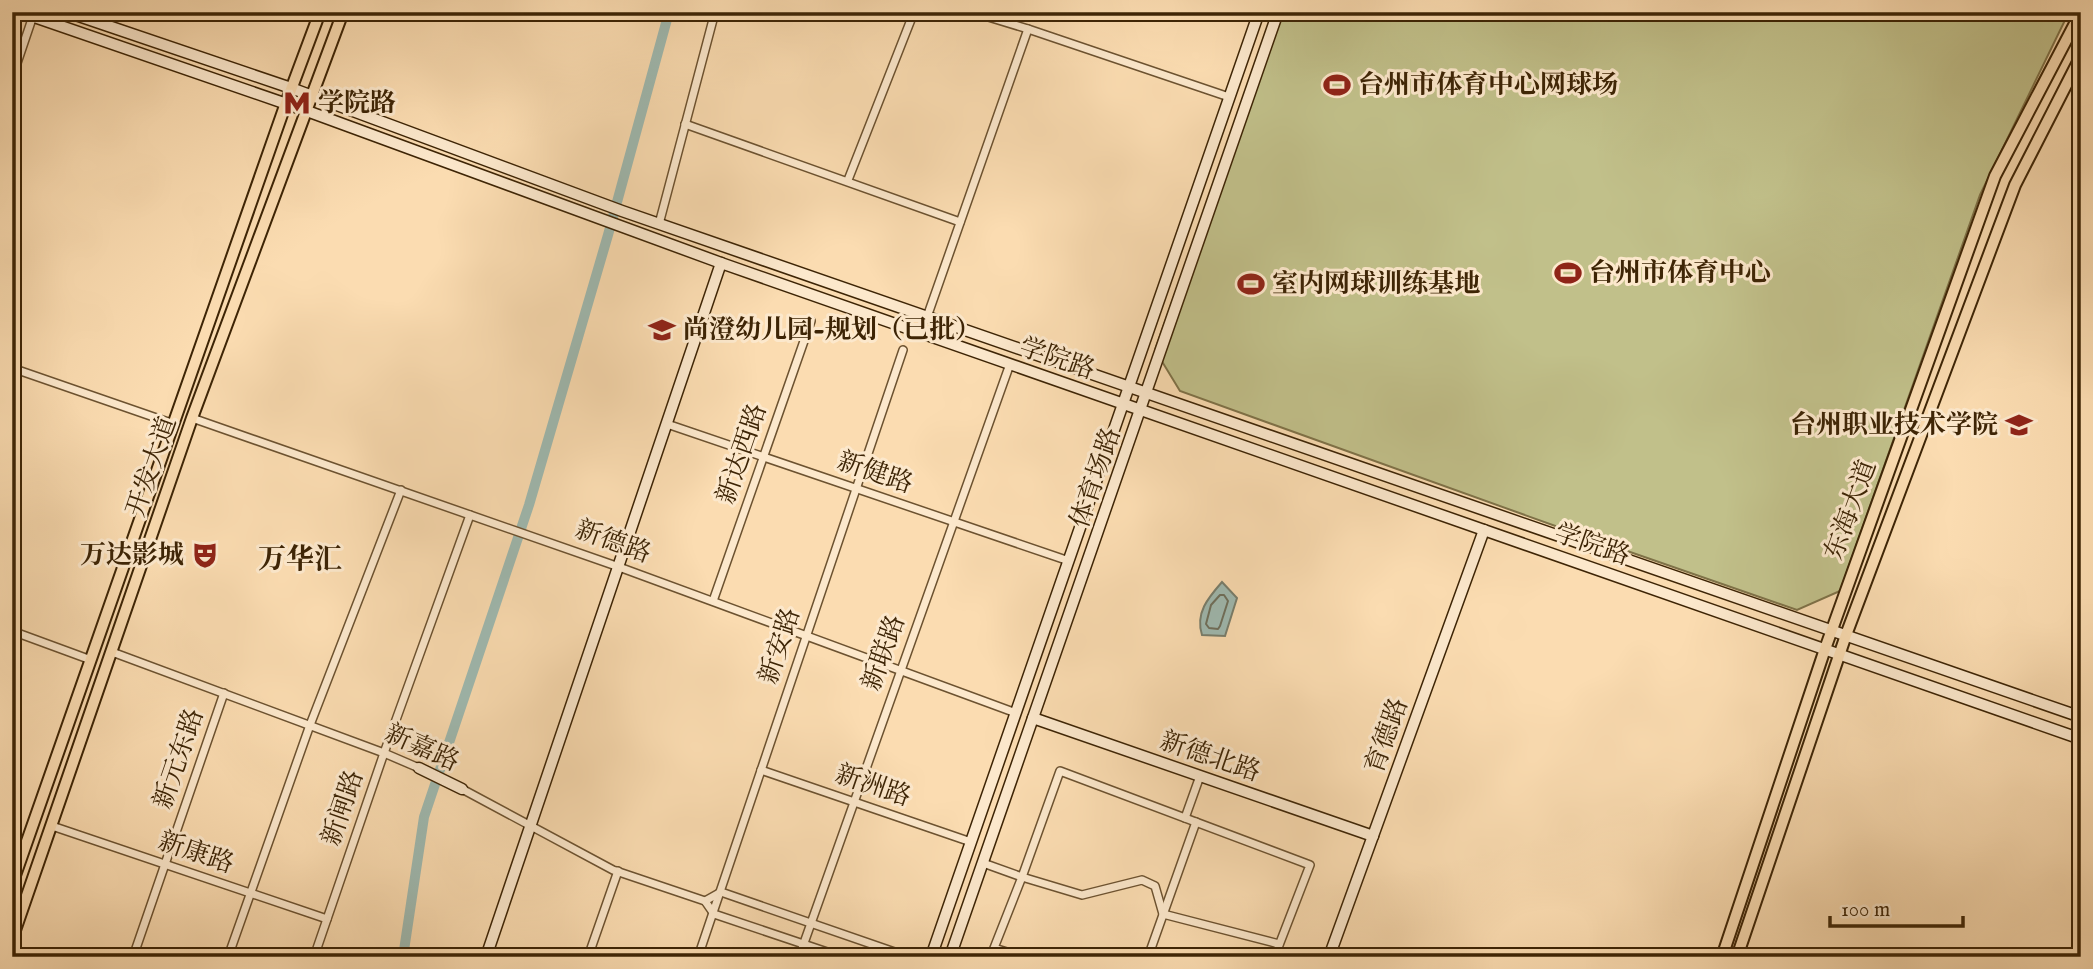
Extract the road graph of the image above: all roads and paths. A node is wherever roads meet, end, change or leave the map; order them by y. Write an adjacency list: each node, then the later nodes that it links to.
1 (20, 12): 11 (main road, 学院路)
2 (67, 12): 15 (main road, 学院路)
3 (320, 12): 15 (main road, 开发大道)
4 (343, 12): 16 (main road, 开发大道)
5 (715, 12): 20 (street)
6 (914, 12): 21 (street)
7 (972, 12): 12 (street)
8 (1259, 12): 17 (main road)
9 (1278, 12): 31 (main road, 体育场路)
10 (2081, 12): 47 (main road, 东海大道)
11 (34, 14): 14 (street); 18 (main road, 学院路)
12 (1028, 29): 17 (street); 22 (street)
13 (2081, 55): 49 (main road, 东海大道)
14 (12, 78)
15 (291, 88): 16 (main road, 学院路); 18 (main road, 开发大道)
16 (312, 96): 19 (main road, 开发大道); 23 (main road, 学院路)
17 (1229, 97): 30 (main road)
18 (286, 103): 19 (main road, 学院路); 53 (main road, 开发大道)
19 (307, 111): 24 (main road, 学院路); 34 (main road, 开发大道)
20 (685, 124): 21 (street); 23 (street)
21 (848, 180): 22 (street)
22 (960, 222): 25 (street)
23 (659, 224): 25 (main road, 学院路)
24 (721, 263): 28 (main road, 学院路); 36 (main road)
25 (927, 317): 30 (main road, 学院路)
26 (811, 321): 37 (street, 新达西路)
27 (903, 349): 38 (street, 新安路)
28 (1010, 365): 32 (main road, 学院路); 41 (street, 新联路)
29 (12, 368): 35 (street)
30 (1129, 387): 31 (main road, 学院路); 32 (main road)
31 (1146, 393): 33 (main road, 体育场路); 47 (main road, 学院路)
32 (1123, 404): 33 (main road, 学院路); 43 (main road)
33 (1142, 411): 42 (main road, 学院路); 58 (main road, 体育场路)
34 (192, 418): 39 (street, 新德路); 51 (main road, 开发大道)
35 (172, 423)
36 (667, 424): 37 (street, 新健路); 44 (main road)
37 (763, 457): 38 (street, 新健路); 45 (street, 新达西路)
38 (855, 488): 41 (street, 新健路); 48 (street, 新安路)
39 (401, 490): 40 (street, 新德路); 59 (street)
40 (470, 515): 44 (street, 新德路); 61 (street, 新闸路)
41 (954, 522): 43 (street, 新健路); 54 (street, 新联路)
42 (1484, 530): 50 (main road, 学院路); 71 (main road, 育德路)
43 (1069, 561): 56 (main road)
44 (619, 567): 45 (street, 新德路); 69 (main road)
45 (713, 601): 48 (street, 新德路)
46 (12, 631): 53 (street)
47 (1832, 631): 49 (main road, 学院路); 50 (main road, 东海大道)
48 (805, 635): 54 (street, 新德路); 63 (street, 新安路)
49 (1846, 635): 52 (main road, 东海大道); 57 (main road, 学院路)
50 (1825, 649): 52 (main road, 学院路); 104 (main road, 东海大道)
51 (112, 652): 55 (street, 新嘉路); 70 (main road, 开发大道)
52 (1839, 655): 60 (main road, 学院路); 105 (main road, 东海大道)
53 (91, 660): 77 (main road, 开发大道)
54 (900, 670): 56 (street, 新德路); 66 (street, 新联路)
55 (224, 693): 59 (street, 新嘉路); 74 (street, 新元东路)
56 (1016, 713): 72 (main road)
57 (2081, 717)
58 (1033, 718): 64 (main road, 新德北路); 73 (main road, 体育场路)
59 (310, 725): 61 (street, 新嘉路); 79 (street)
60 (2081, 739)
61 (384, 753): 62 (street, 新嘉路); 83 (street, 新闸路)
62 (419, 768): 65 (main road, 新嘉路)
63 (761, 770): 66 (street, 新洲路); 78 (street, 新安路)
64 (1200, 776): 67 (street); 71 (main road, 新德北路)
65 (462, 789): 69 (street, 新嘉路)
66 (854, 802): 72 (street, 新洲路); 84 (street, 新联路)
67 (1185, 818): 68 (street); 76 (street)
68 (1196, 822): 82 (street); 87 (street)
69 (531, 825): 75 (street, 新嘉路); 92 (main road)
70 (51, 826): 74 (street, 新康路); 85 (main road, 开发大道)
71 (1373, 836): 103 (main road, 育德路)
72 (971, 842): 98 (main road)
73 (983, 863): 76 (street); 99 (main road, 体育场路)
74 (165, 864): 79 (street, 新康路); 89 (street, 新元东路)
75 (618, 871): 80 (street, 新嘉路); 93 (street)
76 (1022, 877): 82 (street); 100 (street)
77 (12, 884)
78 (721, 892): 80 (street); 81 (street, 新安路); 84 (street)
79 (250, 893): 83 (street, 新康路); 90 (street)
80 (705, 901): 81 (street)
81 (714, 914): 86 (street); 94 (street, 新安路)
82 (1163, 914): 87 (street); 101 (street)
83 (327, 919): 91 (street, 新闸路)
84 (811, 923): 86 (street, 新联路); 97 (street)
85 (12, 939)
86 (804, 944): 95 (street, 新联路); 96 (street)
87 (1279, 944): 88 (street)
88 (1275, 955): 102 (street)
89 (133, 957)
90 (228, 957)
91 (314, 957)
92 (486, 957)
93 (588, 957)
94 (698, 957)
95 (800, 957)
96 (842, 957)
97 (909, 957)
98 (931, 957)
99 (950, 957)
100 (1023, 957)
101 (1148, 957)
102 (1292, 957)
103 (1329, 957)
104 (1722, 957)
105 (1737, 957)

